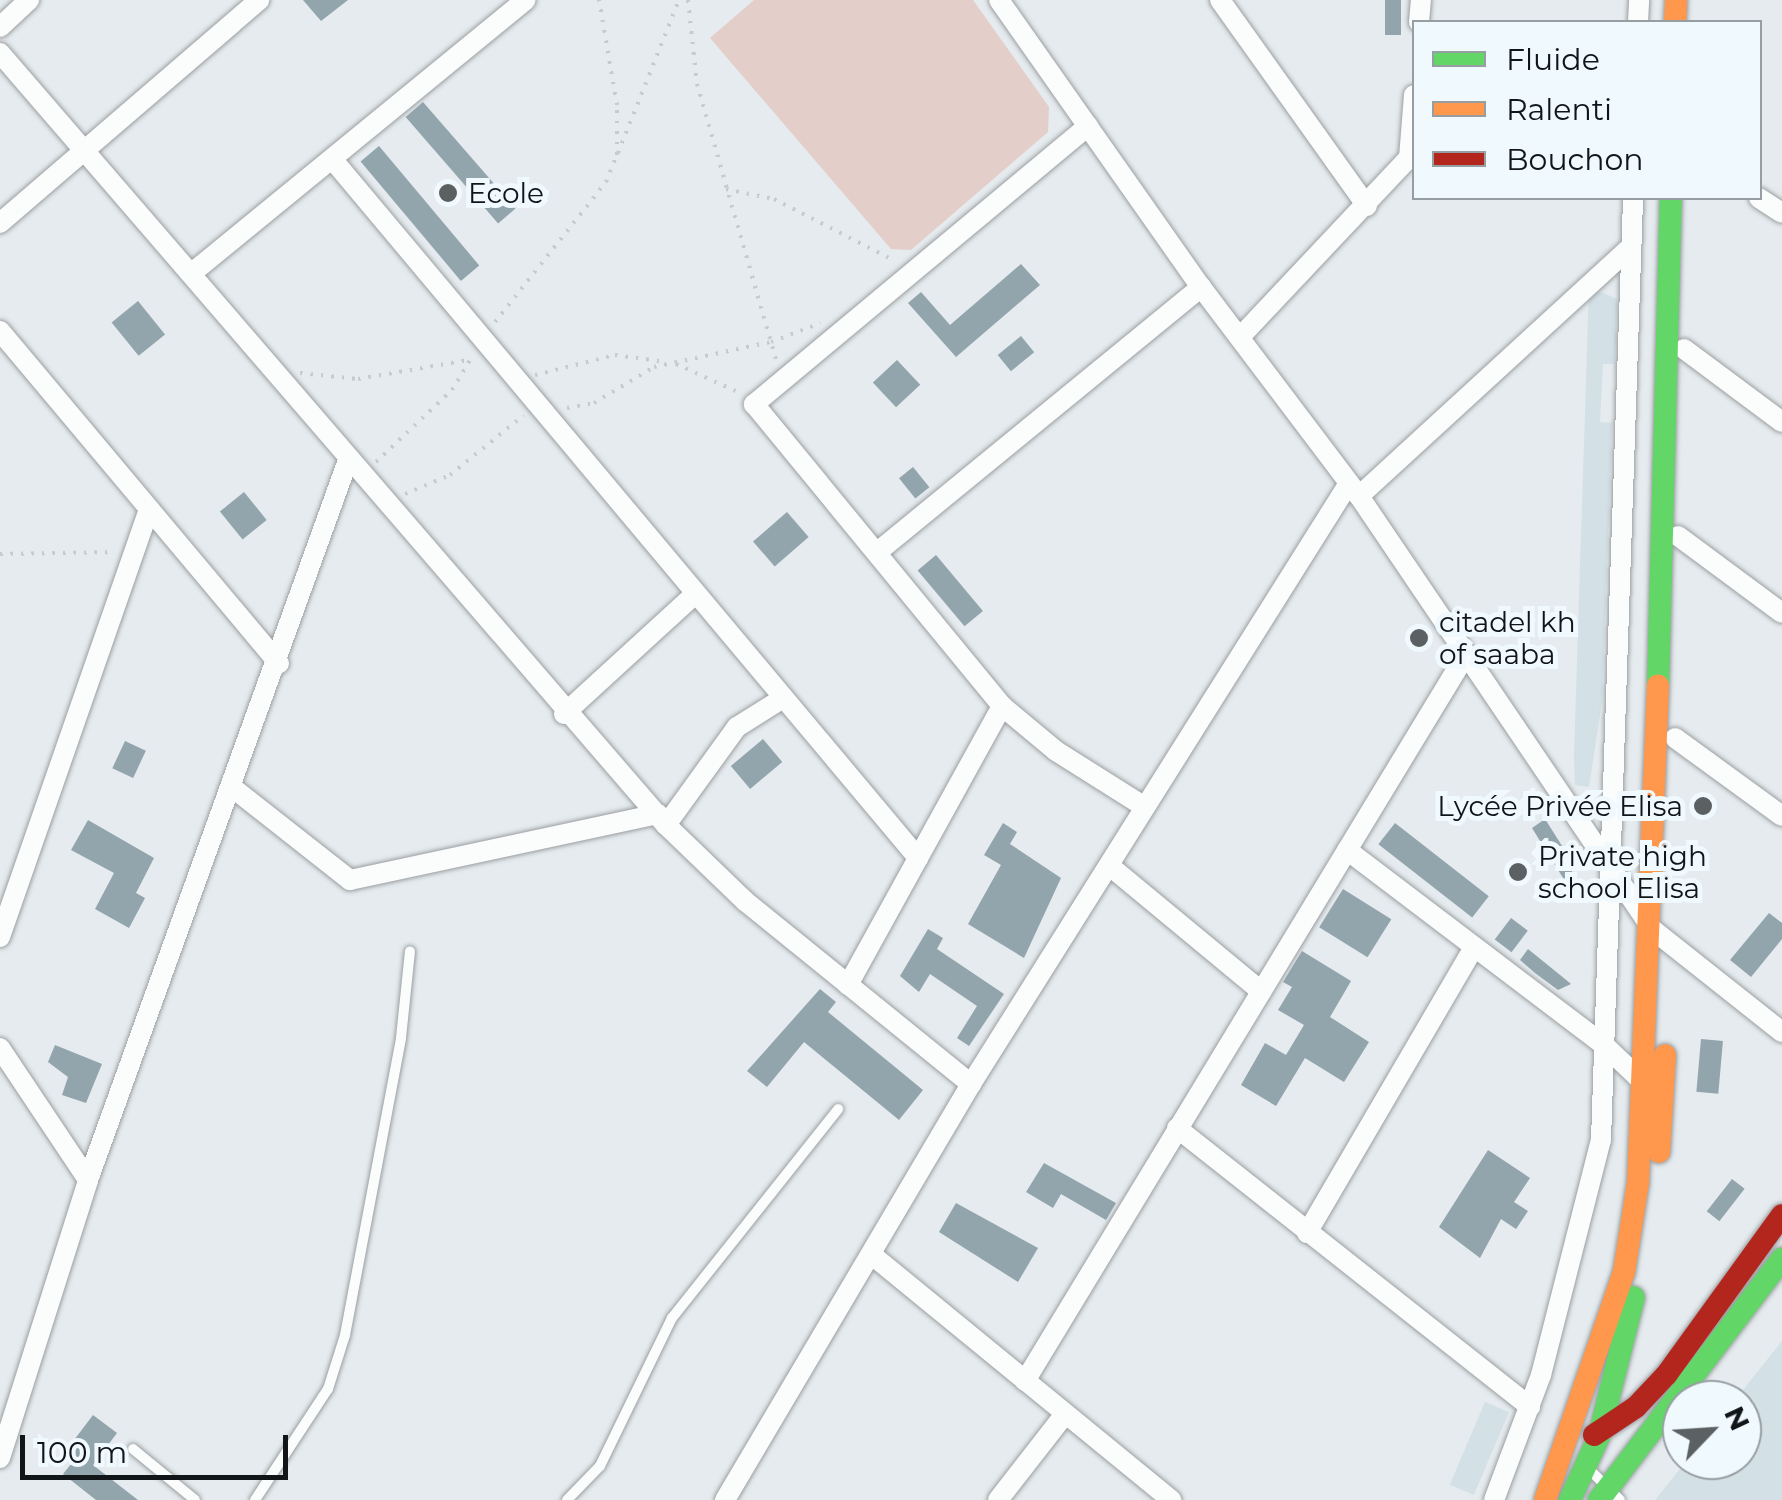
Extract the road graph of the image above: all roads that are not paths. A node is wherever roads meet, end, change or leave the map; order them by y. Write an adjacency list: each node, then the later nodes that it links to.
1 (28, 0): 6 (street)
2 (259, 0): 10 (street)
3 (526, 0): 11 (street)
4 (1220, 0): 15 (street)
5 (1003, 1): 9 (street)
6 (0, 27)
7 (0, 53): 10 (street)
8 (1412, 125): 15 (street)
9 (1088, 126): 19 (street); 28 (street)
10 (85, 148): 16 (street); 18 (street)
11 (333, 160): 18 (street); 29 (street)
12 (1633, 200): 17 (street)
13 (1670, 200): 45 (street)
14 (1688, 200): 22 (street)
15 (1367, 206): 21 (street)
16 (0, 222)
17 (1631, 247): 25 (street); 43 (street)
18 (192, 273): 24 (street)
19 (1201, 287): 21 (street); 28 (street)
20 (0, 331): 26 (street)
21 (1241, 336): 25 (street)
22 (1684, 349): 23 (street); 27 (street)
23 (1782, 422)
24 (354, 468): 32 (street); 35 (street)
25 (1354, 489): 31 (street); 38 (street)
26 (149, 509): 32 (street); 46 (street)
27 (1678, 536): 30 (street); 36 (street)
28 (880, 550): 34 (street)
29 (693, 596): 33 (street); 35 (street)
30 (1782, 613)
31 (1466, 656): 41 (street); 43 (street)
32 (279, 663): 37 (street)
33 (780, 700): 40 (street); 42 (street)
34 (1002, 706): 38 (street); 42 (street)
35 (564, 714): 40 (street)
36 (1675, 738): 39 (street); 48 (street)
37 (234, 788): 40 (street); 59 (street)
38 (1145, 807): 44 (street)
39 (1782, 816)
40 (662, 820): 50 (street)
41 (1348, 850): 47 (street); 51 (street)
42 (918, 858): 50 (street)
43 (1613, 863): 45 (street); 53 (street)
44 (1112, 867): 51 (street); 55 (street)
45 (1652, 929): 48 (street); 56 (street)
46 (0, 937)
47 (1474, 948): 53 (street); 61 (street)
48 (1670, 948): 52 (street); 68 (street)
49 (410, 951): 75 (lane)
50 (848, 985): 55 (street)
51 (1261, 991): 58 (street)
52 (1782, 1032)
53 (1604, 1044): 56 (street); 65 (street)
54 (0, 1048): 59 (street)
55 (971, 1084): 62 (street)
56 (1645, 1084): 67 (street)
57 (838, 1109): 76 (lane)
58 (1177, 1128): 61 (street); 64 (street)
59 (88, 1180): 71 (street)
60 (1782, 1216): 68 (street)
61 (1307, 1233): 65 (street)
62 (872, 1255): 64 (street); 77 (street)
63 (1782, 1259): 73 (street)
64 (1025, 1381): 66 (street)
65 (1530, 1406): 80 (street)
66 (1065, 1414): 78 (street); 79 (street)
67 (1574, 1432): 68 (street); 70 (street)
68 (1599, 1436): 72 (street)
69 (133, 1449): 74 (lane)
70 (1565, 1456): 72 (lane); 81 (street)
71 (0, 1458)
72 (1587, 1466): 73 (lane); 82 (street)
73 (1609, 1495)
74 (195, 1500)
75 (255, 1500)
76 (567, 1500)
77 (725, 1500)
78 (998, 1500)
79 (1170, 1500)
80 (1494, 1500)
81 (1545, 1500)
82 (1570, 1500)

